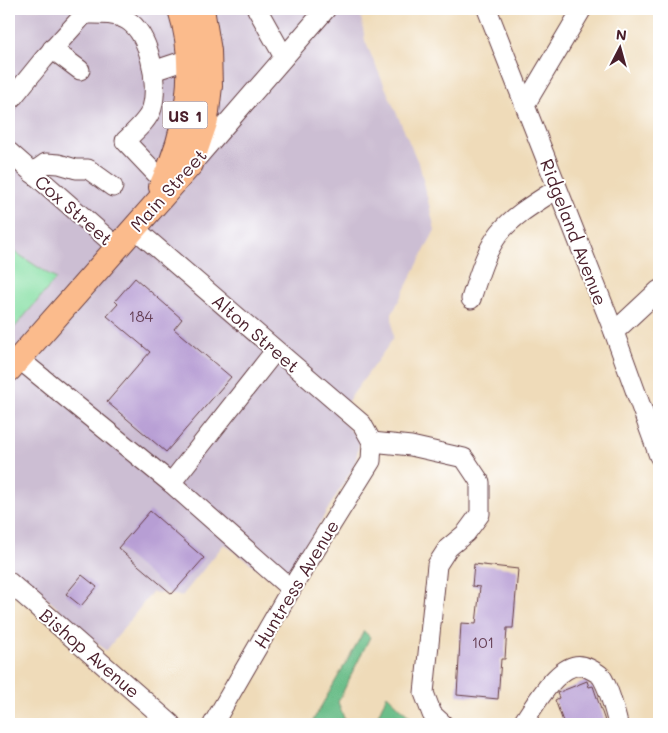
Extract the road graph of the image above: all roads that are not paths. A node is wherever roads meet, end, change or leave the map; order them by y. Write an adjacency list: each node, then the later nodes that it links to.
1 (180, 9): 10 (main road, US 1)
2 (202, 9): 16 (main road, US 1)
3 (257, 9): 9 (street)
4 (326, 9): 9 (street, Main Street)
5 (487, 9): 14 (street, Ridgeland Avenue)
6 (582, 9): 14 (street)
7 (88, 11): 8 (street); 12 (street)
8 (52, 49): 11 (street); 13 (street)
9 (284, 57): 16 (street, Main Street)
10 (189, 59): 12 (street); 18 (main road, US 1)
11 (80, 70)
12 (153, 71): 18 (street)
13 (9, 102)
14 (525, 105): 20 (street, Ridgeland Avenue)
15 (9, 152): 17 (street, Cox Street)
16 (191, 164): 21 (main road, Main Street / US 1)
17 (32, 172): 19 (street); 22 (street, Cox Street)
18 (164, 182): 21 (main road, US 1)
19 (113, 187)
20 (557, 189): 24 (street); 25 (street, Ridgeland Avenue)
21 (140, 221): 22 (main road, Main Street / US 1); 26 (street, Alton Street)
22 (117, 247): 27 (main road, Main Street / US 1)
23 (659, 290): 25 (street)
24 (471, 299)
25 (614, 332): 29 (street, Ridgeland Avenue)
26 (275, 351): 28 (street, Alton Street); 30 (street)
27 (14, 365): 30 (street)
28 (372, 442): 32 (street, Huntress Avenue); 35 (street)
29 (659, 456)
30 (171, 483): 32 (street)
31 (9, 582): 33 (street, Bishop Avenue)
32 (291, 590): 34 (street, Huntress Avenue)
33 (171, 724)
34 (213, 724)
35 (443, 724)
36 (522, 724): 37 (street)
37 (618, 724)

